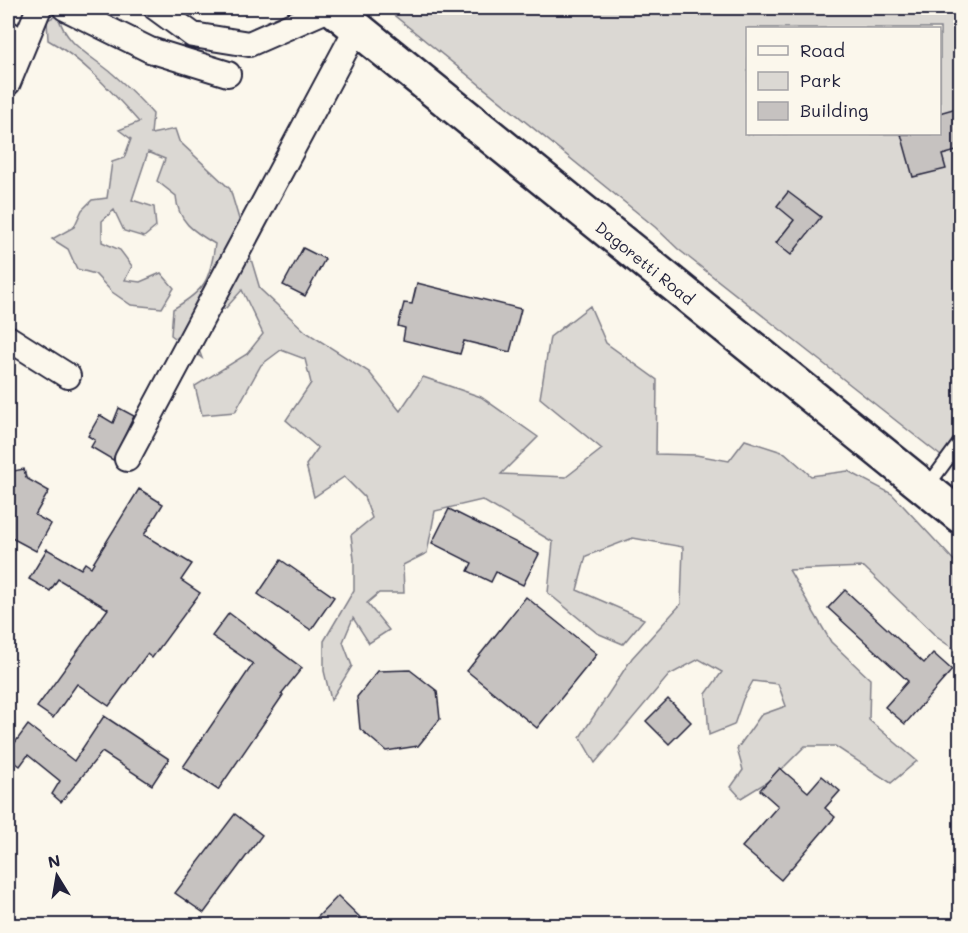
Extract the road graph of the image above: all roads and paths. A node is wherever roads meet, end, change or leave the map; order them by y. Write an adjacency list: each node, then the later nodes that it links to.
1 (39, 8): 6 (street)
2 (65, 8): 7 (street)
3 (156, 8): 4 (street)
4 (332, 8): 5 (main road, Dagoretti Road)
5 (357, 28): 12 (street); 13 (main road, Dagoretti Road)
6 (17, 32): 8 (street)
7 (228, 74)
8 (8, 83)
9 (8, 338): 10 (street)
10 (68, 376)
11 (960, 442): 13 (lane)
12 (127, 459)
13 (926, 488): 14 (main road, Dagoretti Road)
14 (960, 516)

